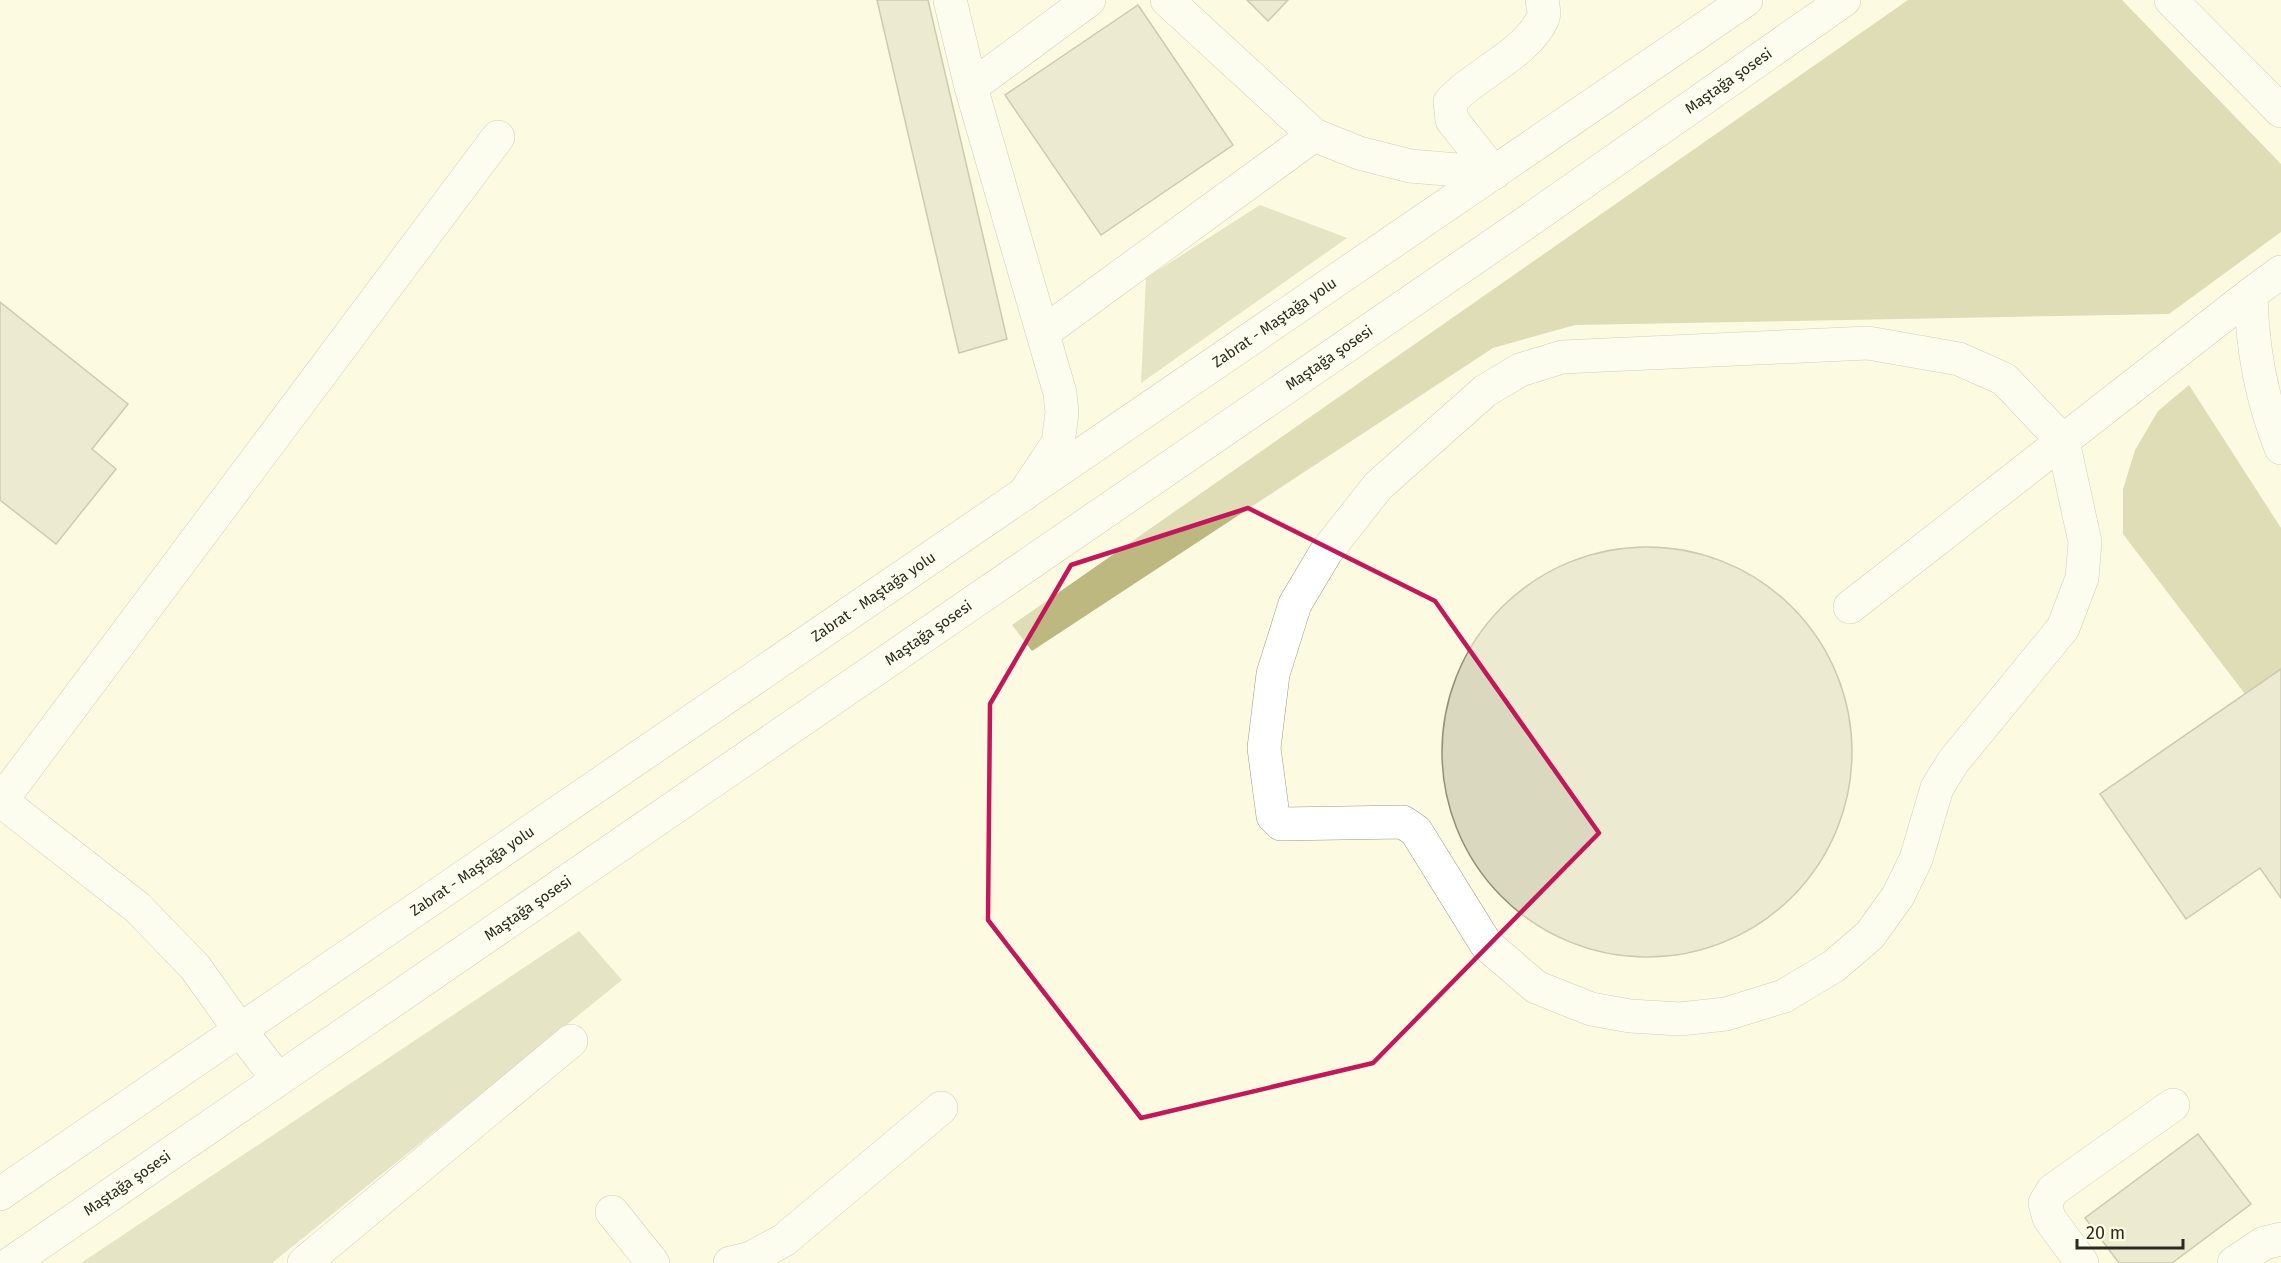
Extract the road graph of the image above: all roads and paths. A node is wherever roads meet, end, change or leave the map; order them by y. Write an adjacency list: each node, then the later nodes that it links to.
1 (950, 0): 8 (main road)
2 (1089, 0): 8 (main road)
3 (1167, 0): 10 (main road)
4 (1542, 0): 12 (main road)
5 (1746, 0): 12 (main road, Zabrat - Maştağa yolu)
6 (1844, 0): 23 (main road, Maştağa şosesi)
7 (2171, 0): 9 (main road)
8 (971, 87): 15 (main road)
9 (2281, 111)
10 (1314, 135): 12 (main road); 15 (main road)
11 (498, 137): 20 (main road)
12 (1494, 173): 18 (main road, Zabrat - Maştağa yolu)
13 (2281, 272): 14 (main road)
14 (2251, 294): 16 (main road); 17 (main road)
15 (1044, 332): 18 (main road)
16 (2063, 441): 16 (main road); 19 (main road)
17 (2281, 448)
18 (1023, 494): 21 (main road, Zabrat - Maştağa yolu)
19 (1850, 607)
20 (1, 800): 21 (main road)
21 (240, 1030): 23 (main road); 26 (main road, Zabrat - Maştağa yolu)
22 (571, 1041): 30 (main road)
23 (277, 1078): 29 (main road, Maştağa şosesi)
24 (2173, 1106): 33 (main road)
25 (941, 1108): 32 (main road)
26 (0, 1194)
27 (612, 1212): 31 (main road)
28 (2281, 1239): 34 (main road)
29 (11, 1263)
30 (304, 1263)
31 (653, 1263)
32 (730, 1263)
33 (2082, 1263)
34 (2234, 1263)

